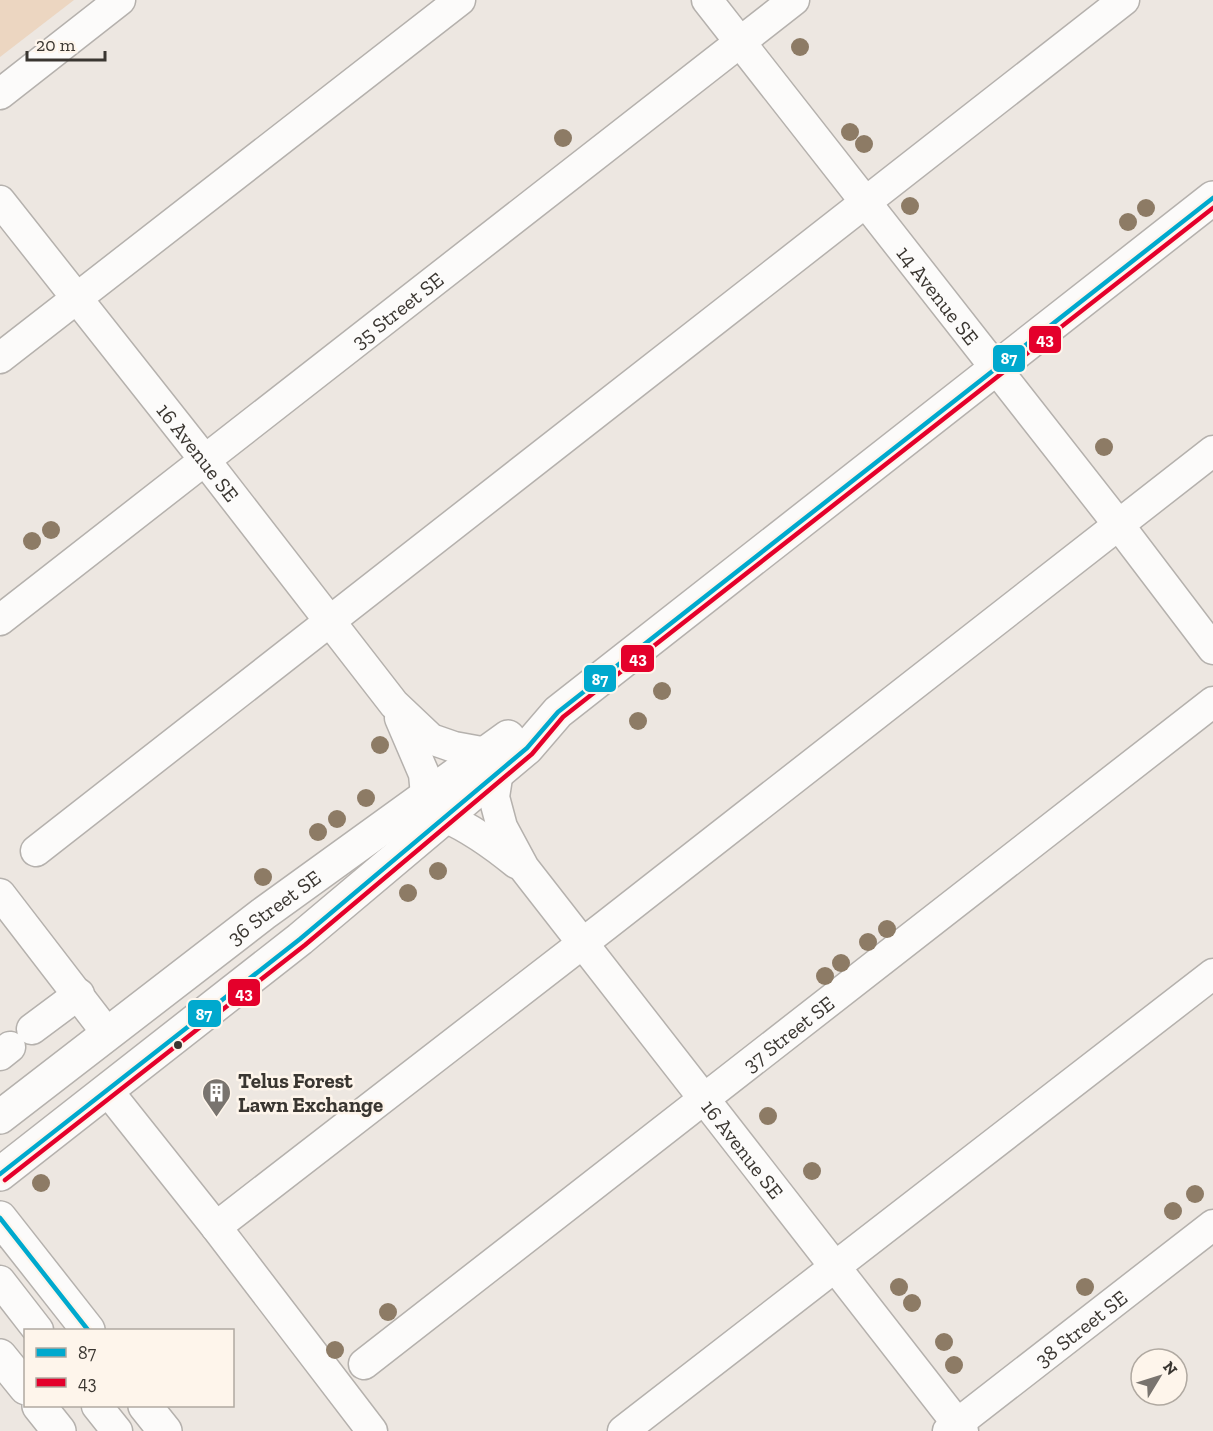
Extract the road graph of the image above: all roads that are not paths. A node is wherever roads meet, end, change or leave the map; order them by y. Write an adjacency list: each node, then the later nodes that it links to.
1 (120, 0): 7 (street)
2 (460, 0): 11 (street)
3 (707, 0): 6 (street, 14 Avenue SE)
4 (794, 0): 6 (street, 35 Street SE)
5 (1125, 0): 10 (street)
6 (741, 42): 10 (street, 14 Avenue SE); 15 (street, 35 Street SE)
7 (0, 94)
8 (1213, 198): 13 (main road, 36 Street SE)
9 (0, 201): 11 (street, 16 Avenue SE)
10 (865, 201): 13 (street, 14 Avenue SE); 18 (street)
11 (77, 298): 12 (street); 15 (street, 16 Avenue SE)
12 (0, 358)
13 (995, 369): 16 (street, 14 Avenue SE); 22 (main road, 36 Street SE)
14 (1213, 451): 16 (street)
15 (204, 459): 17 (street, 35 Street SE); 18 (street, 16 Avenue SE)
16 (1118, 524): 19 (street, 14 Avenue SE); 27 (street)
17 (0, 620)
18 (330, 621): 21 (street, 16 Avenue SE); 24 (street)
19 (1213, 649)
20 (1213, 702): 33 (street, 37 Street SE)
21 (394, 704): 22 (street, 16 Avenue SE); 23 (street, 16 Avenue SE)
22 (493, 762): 23 (main road, 36 Street SE); 25 (street, 16 Avenue SE)
23 (436, 806): 25 (street, 16 Avenue SE); 30 (main road, 36 Street SE); 32 (main road, 36 Street SE)
24 (36, 851)
25 (524, 868): 27 (street, 16 Avenue SE)
26 (0, 894): 29 (street)
27 (582, 943): 33 (street, 16 Avenue SE); 38 (street)
28 (1213, 974): 39 (street)
29 (79, 994): 30 (street); 31 (street)
30 (107, 1033): 34 (main road, 36 Street SE)
31 (14, 1044)
32 (107, 1090): 35 (main road, 36 Street SE); 38 (street)
33 (704, 1100): 39 (street, 16 Avenue SE); 44 (street, 37 Street SE)
34 (0, 1117)
35 (0, 1174)
36 (0, 1218): 42 (main road)
37 (1213, 1225): 49 (street, 38 Street SE)
38 (216, 1227): 53 (street)
39 (834, 1266): 49 (street, 16 Avenue SE); 54 (street)
40 (0, 1281): 41 (street)
41 (38, 1329)
42 (87, 1329)
43 (0, 1356): 45 (main road)
44 (364, 1364)
45 (24, 1386)
46 (40, 1407): 50 (main road)
47 (98, 1407): 51 (street)
48 (146, 1407): 52 (main road)
49 (956, 1429)
50 (59, 1431)
51 (117, 1431)
52 (165, 1431)
53 (372, 1431)
54 (623, 1431)

